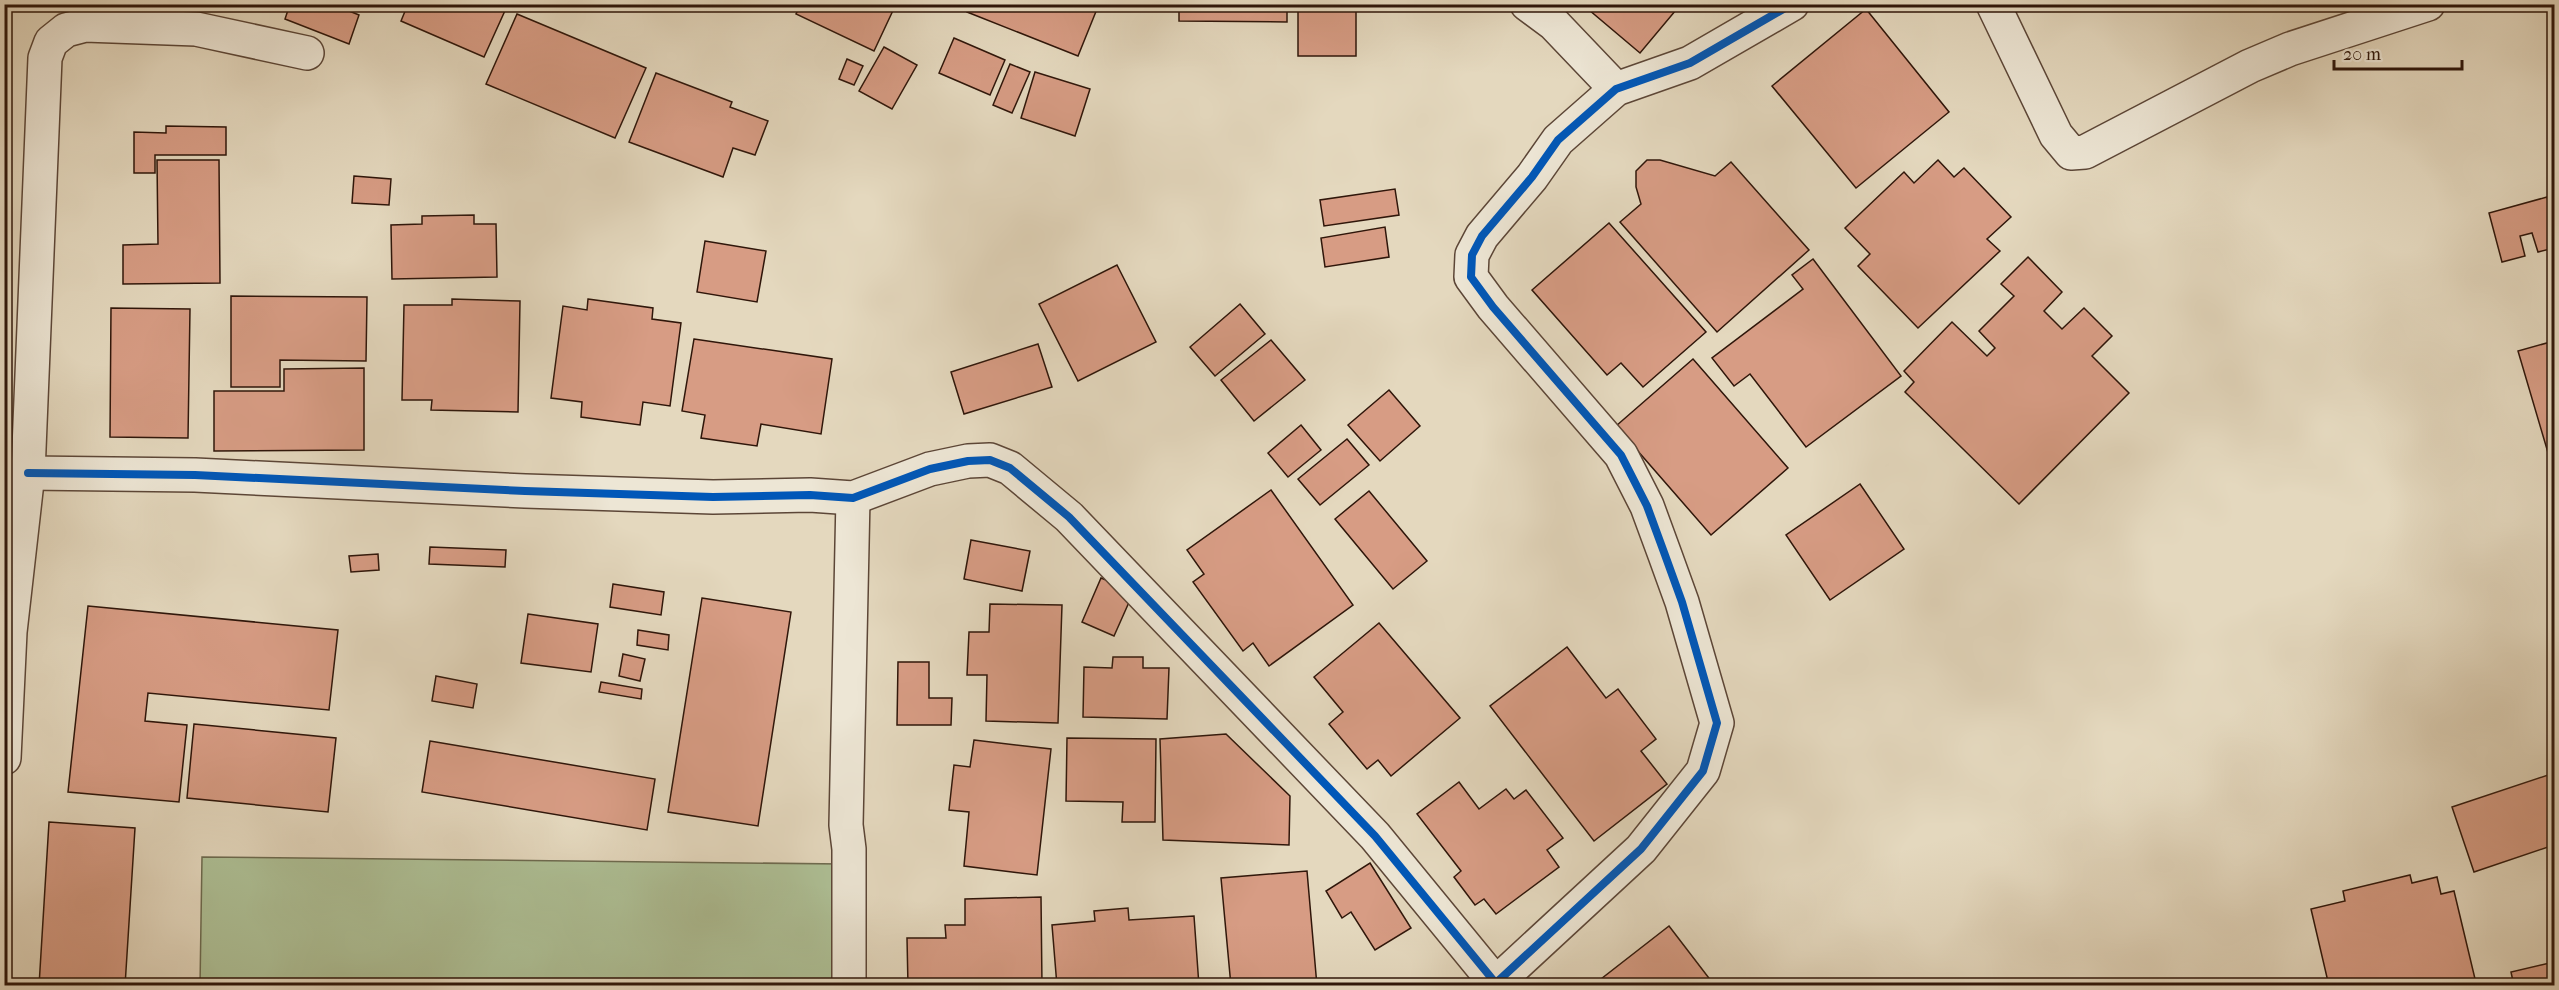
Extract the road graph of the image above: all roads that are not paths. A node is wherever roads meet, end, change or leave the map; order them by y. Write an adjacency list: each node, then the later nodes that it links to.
1 (1527, 4): 6 (street)
2 (1792, 4): 6 (street)
3 (1993, 4): 4 (street)
4 (2428, 4)
5 (307, 53): 7 (street)
6 (1616, 90): 11 (street)
7 (28, 473): 8 (street); 9 (street)
8 (853, 498): 11 (street); 12 (street)
9 (7, 632): 10 (street)
10 (4, 758)
11 (1497, 984)
12 (849, 986)

